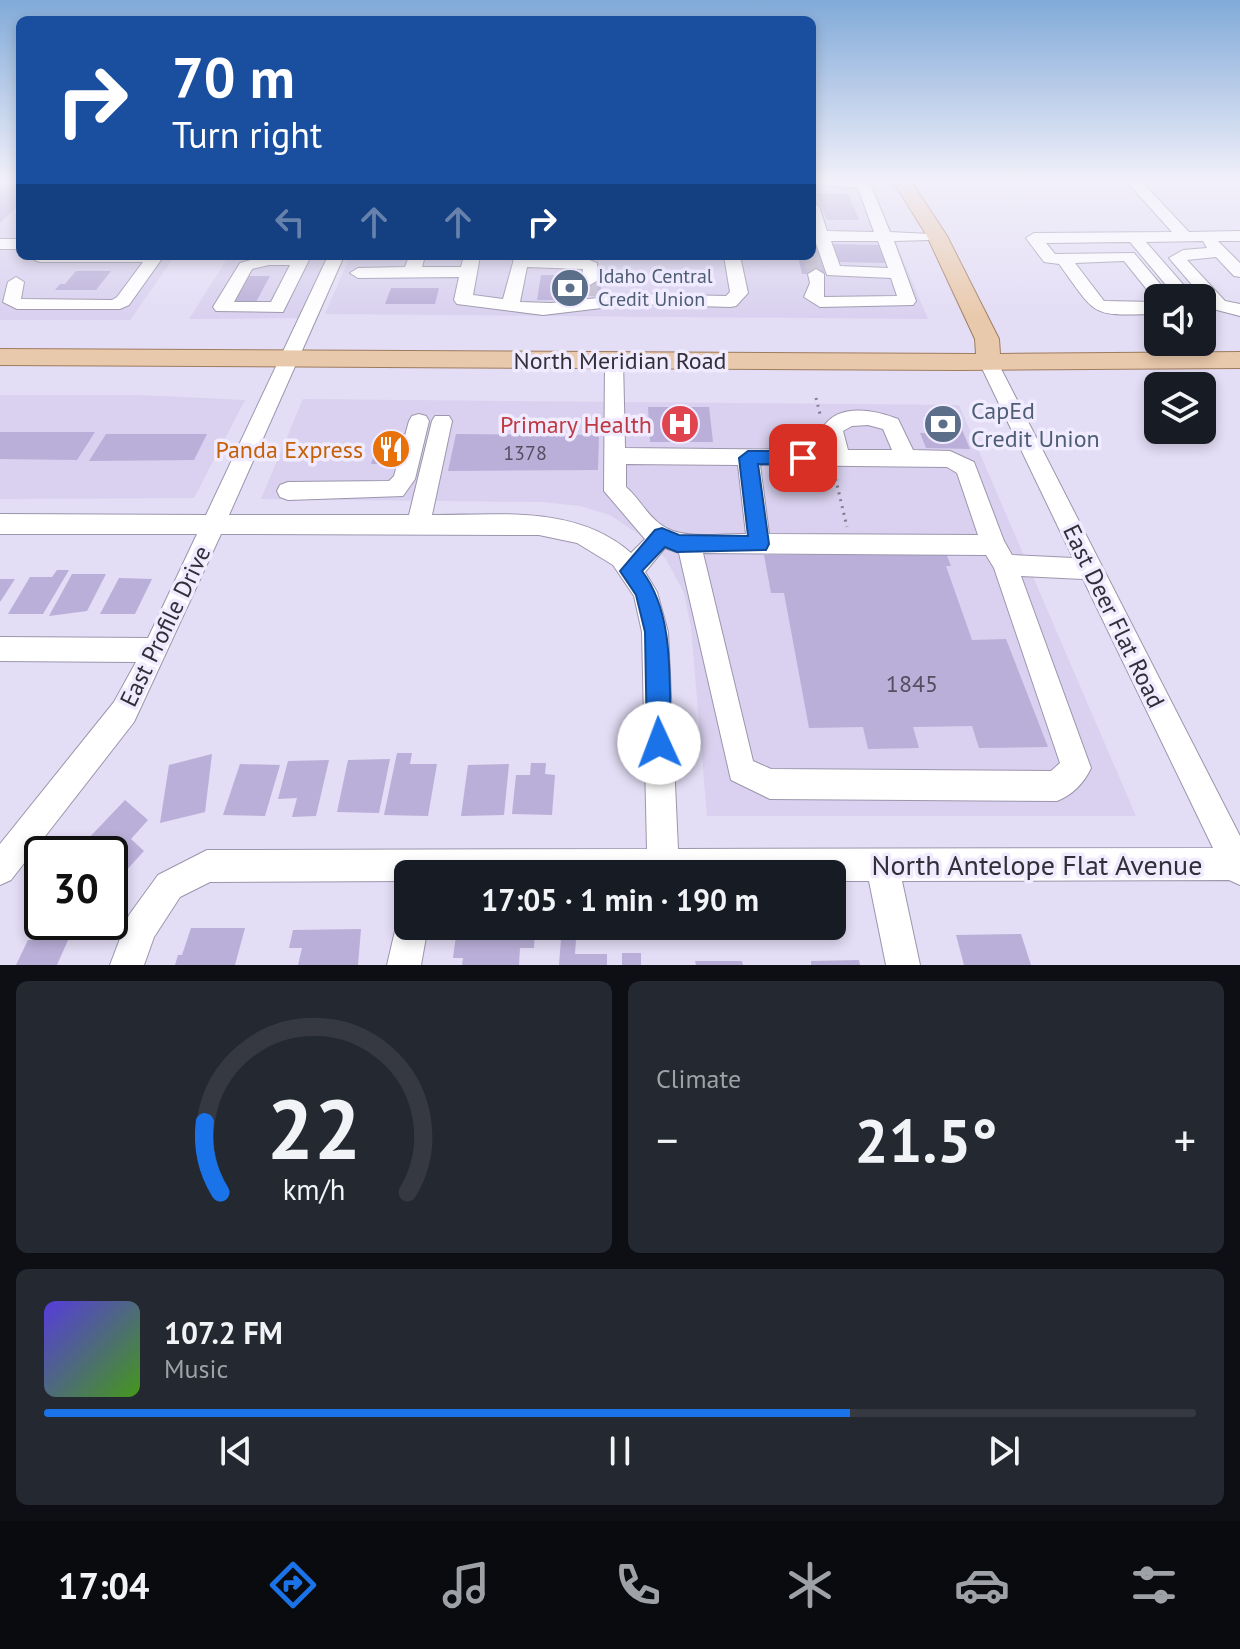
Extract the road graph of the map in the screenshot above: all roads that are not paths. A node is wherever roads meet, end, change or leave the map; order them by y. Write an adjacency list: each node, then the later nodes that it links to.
1 (818, 226): 6 (street)
2 (880, 226): 7 (street)
3 (919, 226): 12 (main road, East Deer Flat Road)
4 (931, 226): 38 (main road, East Deer Flat Road)
5 (1175, 226): 9 (street)
6 (821, 236): 7 (street); 25 (street)
7 (884, 236): 12 (street); 25 (street)
8 (1133, 236): 9 (street); 13 (street); 16 (street)
9 (1184, 236): 10 (street)
10 (1204, 236): 11 (street); 14 (street)
11 (1240, 236)
12 (924, 237): 38 (main road, East Deer Flat Road)
13 (1149, 255): 15 (street); 29 (street)
14 (1223, 255): 23 (street); 33 (street)
15 (1128, 256): 16 (street); 28 (street)
16 (1064, 259): 32 (street)
17 (35, 260): 27 (street)
18 (153, 260): 27 (street)
19 (334, 260): 35 (street, East Profile Drive)
20 (733, 260): 30 (street)
21 (414, 264): 22 (street); 24 (street)
22 (470, 264): 31 (street)
23 (1240, 272)
24 (358, 273)
25 (898, 273): 26 (street)
26 (816, 274)
27 (8, 282)
28 (1151, 284)
29 (1174, 284)
30 (589, 294): 31 (street); 31 (street)
31 (510, 306)
32 (1144, 308)
33 (1240, 310)
34 (0, 357): 35 (main road, North Meridian Road)
35 (291, 358): 36 (main road, North Meridian Road); 45 (street, East Profile Drive)
36 (614, 360): 38 (main road, North Meridian Road); 39 (street)
37 (1240, 360): 38 (main road, North Meridian Road)
38 (988, 362): 51 (street, East Deer Flat Road)
39 (614, 456): 40 (street); 47 (street)
40 (748, 458): 41 (street); 48 (street)
41 (835, 458): 42 (street); 42 (street)
42 (906, 459): 49 (street)
43 (288, 491): 46 (street)
44 (0, 524): 45 (street)
45 (214, 526): 46 (street); 53 (street, East Profile Drive)
46 (418, 526): 50 (street)
47 (676, 540): 48 (street); 49 (street); 50 (street)
48 (759, 544): 49 (street)
49 (999, 555): 51 (street)
50 (625, 564): 54 (street)
51 (1091, 569): 57 (street, East Deer Flat Road)
52 (0, 649): 53 (street)
53 (156, 650): 58 (street, East Profile Drive)
54 (663, 860)
55 (846, 864): 56 (street, North Antelope Flat Avenue)
56 (882, 864): 57 (street, North Antelope Flat Avenue); 63 (street)
57 (1239, 866)
58 (0, 869)
59 (394, 869): 61 (street, North Antelope Flat Avenue)
60 (408, 940): 62 (street)
61 (127, 965)
62 (404, 965)
63 (903, 965)

